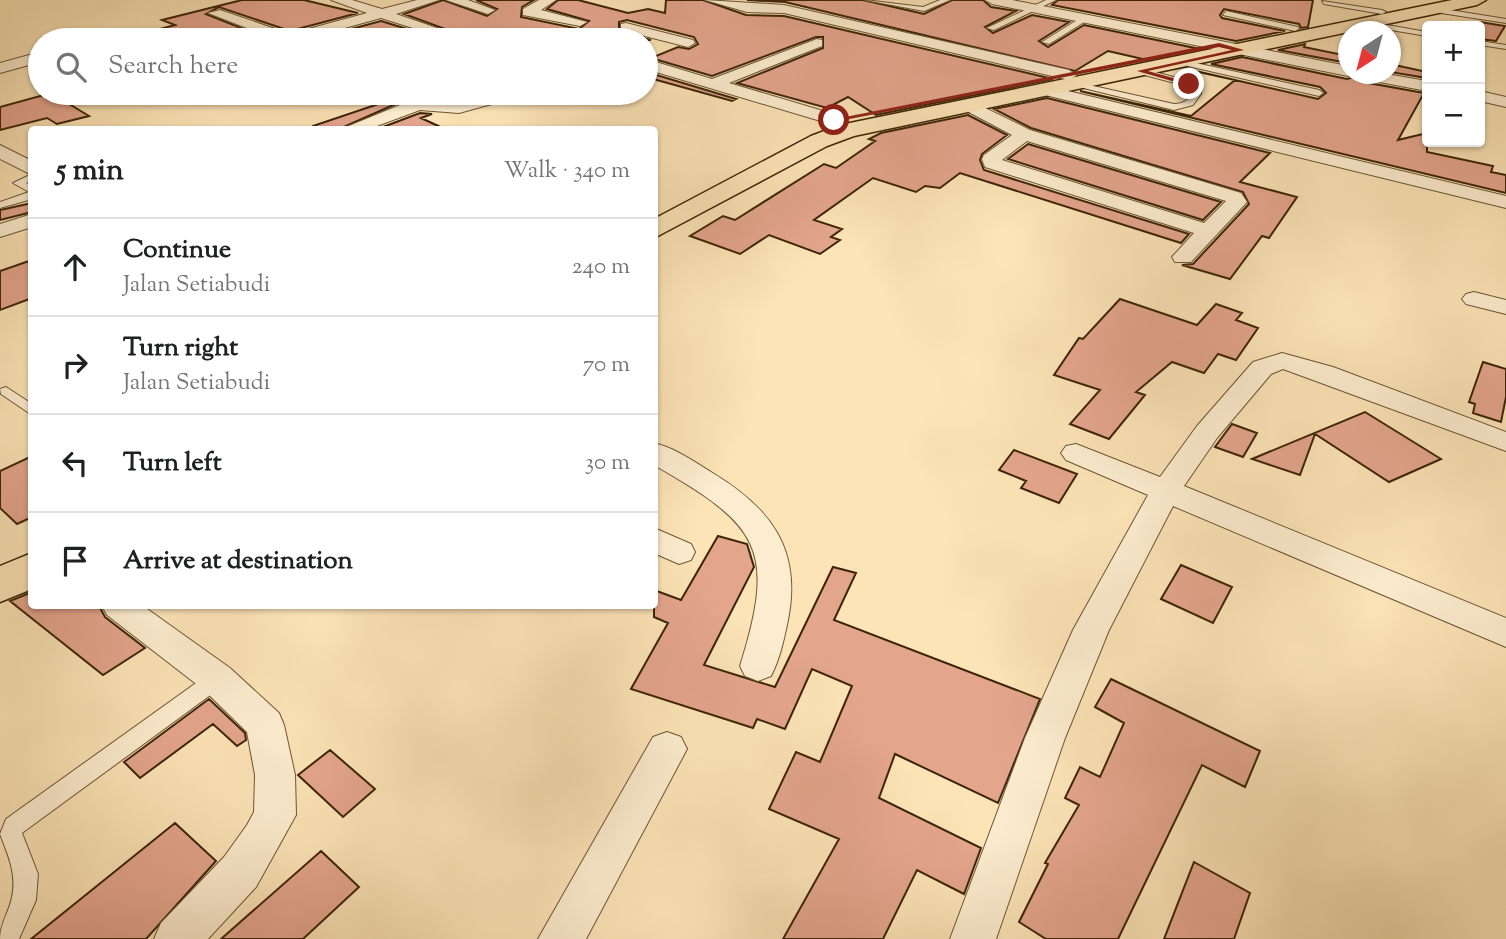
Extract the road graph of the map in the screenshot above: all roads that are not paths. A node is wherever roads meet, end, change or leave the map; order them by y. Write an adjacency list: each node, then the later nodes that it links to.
1 (338, 0): 17 (street)
2 (432, 0): 17 (street)
3 (453, 0): 14 (street)
4 (548, 0): 22 (street)
5 (712, 0): 48 (street)
6 (869, 0): 7 (lane)
7 (946, 0)
8 (992, 0): 13 (street)
9 (1052, 0): 13 (lane)
10 (1477, 0): 12 (main road)
11 (1324, 2): 15 (lane)
12 (1437, 2): 15 (main road); 20 (main road); 21 (lane)
13 (1036, 9): 19 (street); 28 (lane)
14 (488, 10)
15 (1382, 12): 30 (main road)
16 (215, 13): 24 (street)
17 (380, 13): 25 (street); 26 (street)
18 (1227, 13): 30 (lane)
19 (1085, 19): 35 (lane); 39 (street)
20 (1371, 21)
21 (1506, 21)
22 (580, 22)
23 (626, 27): 27 (street)
24 (255, 28)
25 (328, 28)
26 (424, 28)
27 (630, 28)
28 (991, 28)
29 (1338, 28): 39 (main road)
30 (1295, 29): 39 (main road)
31 (1401, 29): 32 (lane)
32 (1422, 33)
33 (658, 35): 36 (street)
34 (705, 36): 36 (street)
35 (1046, 42)
36 (688, 43): 41 (street)
37 (817, 43): 50 (street)
38 (1485, 44): 40 (lane)
39 (1230, 47): 42 (main road); 46 (street); 48 (main road)
40 (1506, 47)
41 (658, 54)
42 (1182, 62): 47 (main road); 53 (lane)
43 (28, 63): 44 (street)
44 (0, 68)
45 (658, 68): 50 (street)
46 (1338, 69)
47 (1140, 71): 48 (main road); 48 (lane)
48 (1070, 80): 52 (main road); 60 (main road)
49 (1401, 81): 51 (street)
50 (713, 84): 60 (street)
51 (1422, 85)
52 (1043, 90): 59 (main road); 68 (street)
53 (1319, 93)
54 (1485, 97): 55 (street)
55 (1506, 102)
56 (405, 105): 61 (street)
57 (432, 105): 58 (street)
58 (471, 105)
59 (969, 105): 62 (street); 72 (main road)
60 (834, 120): 70 (main road)
61 (357, 126)
62 (1024, 134): 74 (street); 74 (street)
63 (0, 151): 64 (street)
64 (28, 167)
65 (28, 179): 66 (lane)
66 (28, 189)
67 (28, 194): 69 (lane)
68 (1506, 202)
69 (0, 205)
70 (658, 209)
71 (28, 221): 73 (street)
72 (658, 228)
73 (0, 231)
74 (1208, 231): 75 (street)
75 (1183, 257)
76 (1474, 299): 77 (street)
77 (1506, 307)
78 (6, 391): 79 (lane)
79 (28, 408)
80 (1506, 442): 83 (street)
81 (1076, 453): 83 (street)
82 (658, 454): 90 (street)
83 (1167, 489): 89 (street); 96 (street)
84 (28, 548): 85 (main road)
85 (0, 562)
86 (28, 571): 87 (main road)
87 (0, 586)
88 (124, 609): 91 (street)
89 (1506, 634)
90 (758, 666)
91 (218, 680): 93 (lane); 94 (street)
92 (667, 749): 95 (street)
93 (7, 939)
94 (177, 939)
95 (561, 939)
96 (973, 939)

